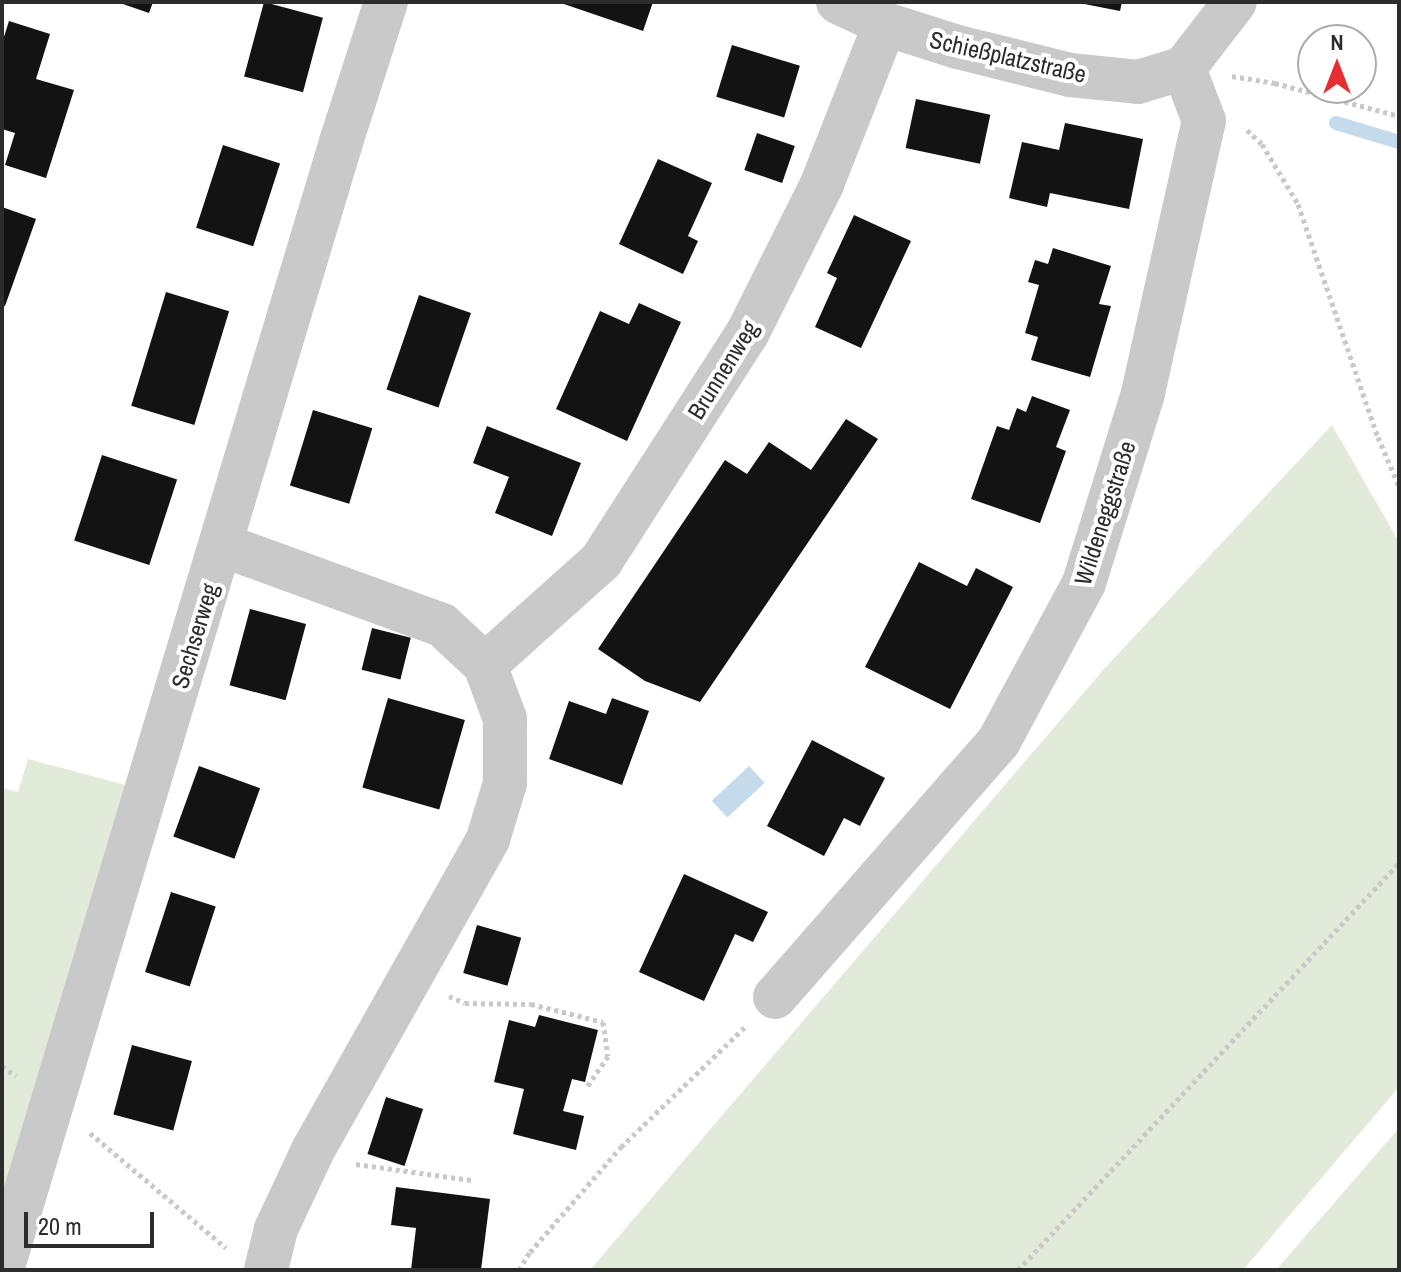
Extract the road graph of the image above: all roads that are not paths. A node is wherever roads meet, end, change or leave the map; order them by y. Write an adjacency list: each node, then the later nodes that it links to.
1 (386, 2): 6 (street, Sechserweg)
2 (838, 2): 4 (street, Schießplatzstraße)
3 (1235, 2): 5 (street)
4 (885, 24): 5 (street, Schießplatzstraße); 7 (street, Brunnenweg)
5 (1184, 68): 8 (street, Wildeneggstraße)
6 (222, 545): 7 (street); 9 (street, Sechserweg)
7 (485, 665): 10 (street)
8 (775, 997)
9 (2, 1270)
10 (266, 1270)

